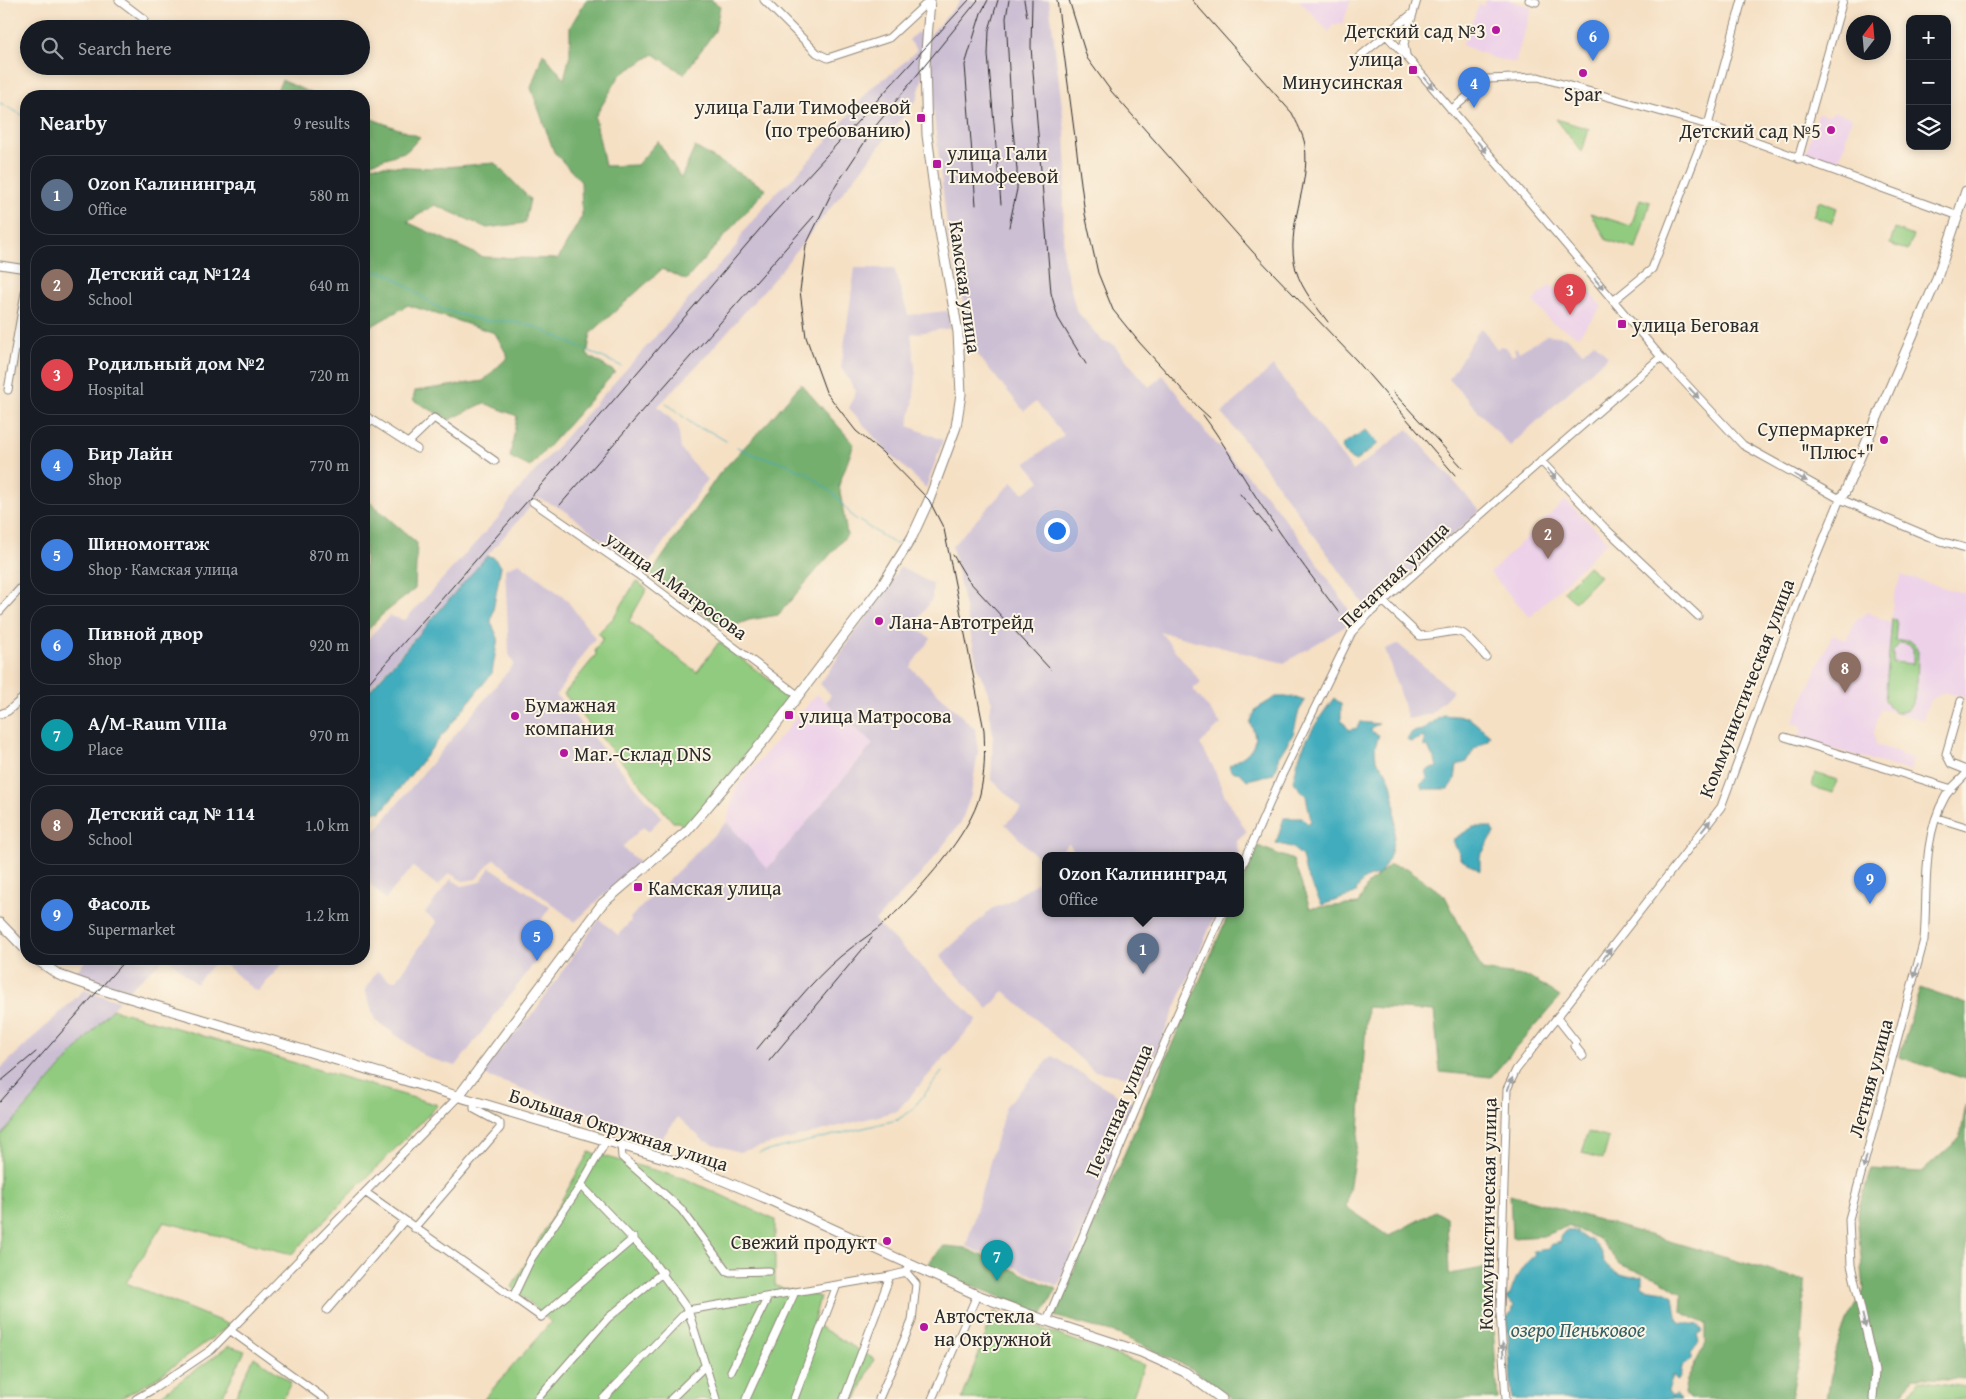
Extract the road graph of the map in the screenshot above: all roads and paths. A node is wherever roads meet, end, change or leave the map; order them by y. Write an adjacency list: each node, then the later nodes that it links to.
1 (119, 0): 8 (street)
2 (764, 0): 3 (street)
3 (930, 0): 36 (main road, Камская улица)
4 (1417, 0): 7 (street)
5 (1742, 0): 13 (street)
6 (1843, 0): 14 (street)
7 (1413, 13): 9 (street); 10 (street)
8 (144, 19)
9 (1386, 35): 10 (street); 11 (street)
10 (1406, 56): 12 (street, one-way to 12)
11 (1359, 57)
12 (1451, 110): 13 (street); 19 (street, one-way to 19)
13 (1708, 125): 14 (street); 19 (street)
14 (1798, 159): 16 (street)
15 (1966, 190): 16 (main road, Коммунистическая улица)
16 (1956, 215): 28 (main road, Коммунистическая улица)
17 (0, 265): 18 (street)
18 (20, 268)
19 (1613, 301): 21 (street)
20 (20, 321): 22 (street)
21 (1661, 357): 27 (street, Печатная улица); 28 (street, one-way to 28)
22 (8, 390)
23 (372, 420): 24 (street)
24 (408, 443): 25 (street); 26 (street)
25 (417, 449)
26 (496, 461)
27 (1541, 461): 32 (street, Печатная улица); 34 (street, one-way to 34)
28 (1840, 498): 30 (street); 51 (street, Коммунистическая улица, one-way to 28)
29 (533, 502): 36 (street, улица А.Матросова)
30 (1966, 548)
31 (20, 589): 33 (street)
32 (1384, 602): 35 (street); 46 (street, Печатная улица)
33 (0, 611)
34 (1698, 616)
35 (1486, 657)
36 (799, 696): 53 (main road, Камская улица)
37 (20, 700): 39 (street)
38 (1961, 701): 41 (street)
39 (0, 714)
40 (1785, 737): 43 (street)
41 (1966, 770)
42 (1966, 774): 43 (street, Летняя улица)
43 (1952, 788): 44 (street, Летняя улица)
44 (1937, 818): 45 (street); 90 (street, Летняя улица, one-way to 90)
45 (1966, 827)
46 (1244, 861)
47 (1220, 917): 73 (street, Печатная улица)
48 (0, 923): 49 (main road)
49 (20, 944)
50 (45, 965): 53 (main road, Большая Окружная улица)
51 (1558, 1018): 52 (street); 89 (street, Коммунистическая улица, one-way to 51)
52 (1583, 1056)
53 (458, 1097): 54 (main road, Большая Окружная улица); 58 (street)
54 (474, 1101): 55 (main road, Большая Окружная улица); 60 (street)
55 (606, 1141): 56 (main road, Большая Окружная улица); 57 (street)
56 (621, 1145): 62 (main road, Большая Окружная улица); 63 (street)
57 (581, 1185): 61 (street); 70 (street)
58 (365, 1192): 59 (street); 74 (street)
59 (404, 1221): 60 (street); 71 (street)
60 (414, 1228): 70 (street)
61 (634, 1238): 64 (street); 70 (street)
62 (907, 1269): 65 (street); 68 (main road, Большая Окружная улица); 86 (street)
63 (769, 1270)
64 (663, 1272): 72 (street); 79 (street)
65 (890, 1276): 66 (street); 85 (street)
66 (837, 1284): 67 (street); 84 (street)
67 (796, 1292): 69 (street); 83 (street)
68 (977, 1295): 73 (main road, Большая Окружная улица); 87 (street)
69 (768, 1296): 72 (street); 76 (street)
70 (513, 1297)
71 (327, 1310)
72 (688, 1310): 75 (street); 80 (street)
73 (1047, 1322): 88 (main road, Большая Окружная улица)
74 (231, 1331): 77 (street); 78 (street)
75 (705, 1366): 81 (street); 82 (street)
76 (730, 1371)
77 (136, 1399)
78 (325, 1399)
79 (537, 1399)
80 (603, 1399)
81 (672, 1399)
82 (716, 1399)
83 (746, 1399)
84 (794, 1399)
85 (844, 1399)
86 (879, 1399)
87 (932, 1399)
88 (1222, 1399)
89 (1506, 1399)
90 (1873, 1399)

